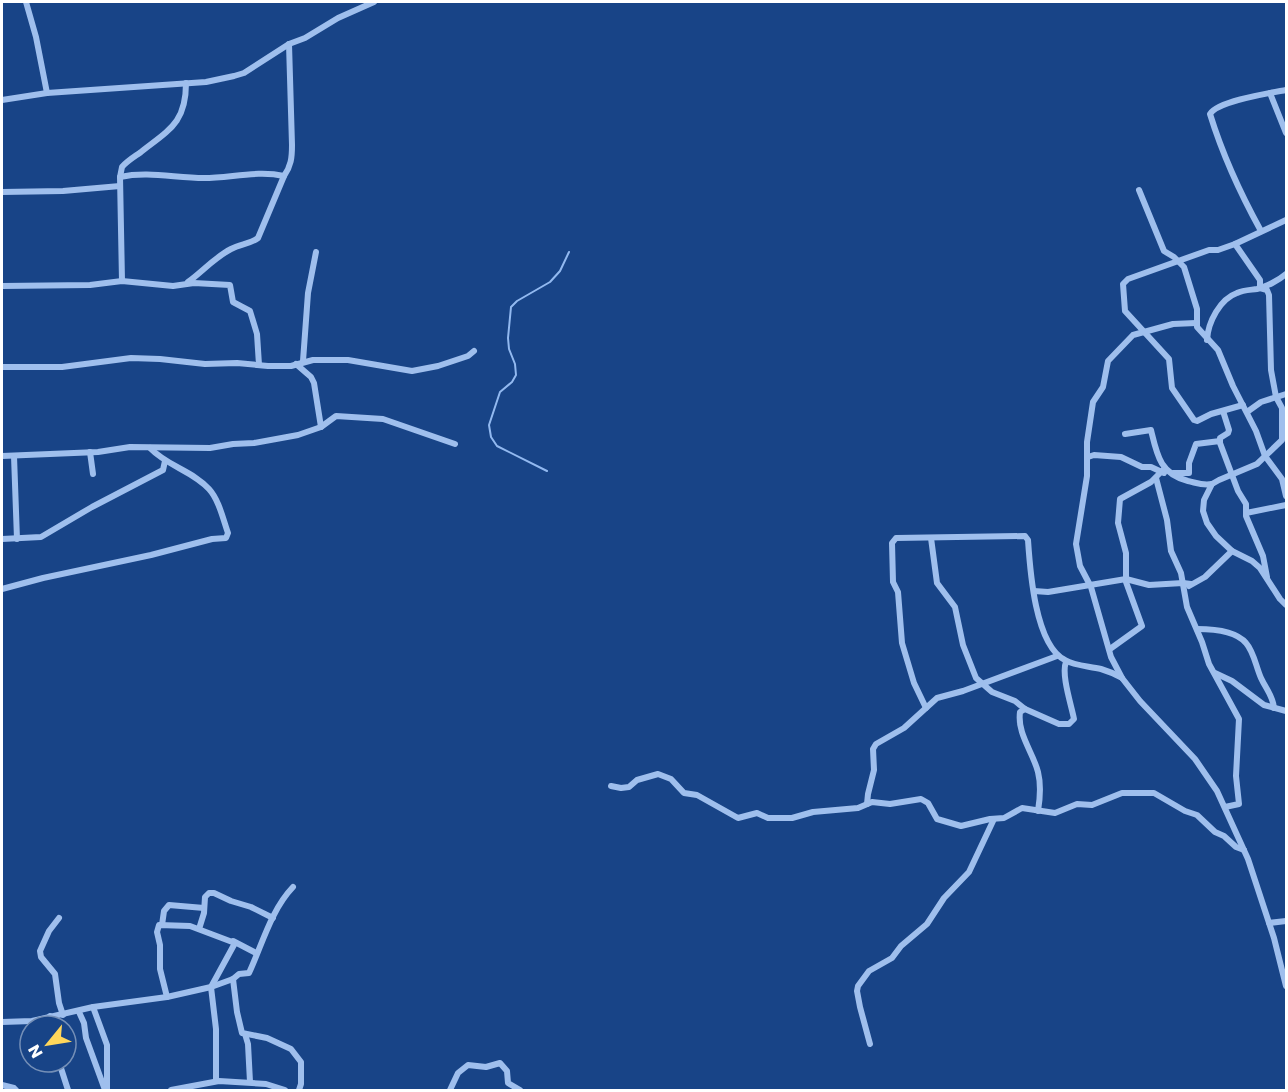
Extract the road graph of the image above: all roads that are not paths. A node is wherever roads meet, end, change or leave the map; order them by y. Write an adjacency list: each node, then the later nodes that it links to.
1 (26, 2): 6 (street)
2 (374, 2): 3 (street)
3 (289, 44): 4 (street); 10 (street)
4 (186, 83): 6 (street); 11 (street)
5 (1287, 90): 7 (street)
6 (47, 93): 8 (street)
7 (1270, 93): 9 (street); 16 (street)
8 (2, 100)
9 (1287, 133)
10 (284, 176): 11 (street); 22 (street)
11 (120, 177): 12 (street)
12 (120, 186): 14 (street); 21 (street)
13 (1139, 190): 19 (street)
14 (2, 192)
15 (1287, 220): 16 (street)
16 (1261, 231): 17 (street)
17 (1235, 244): 19 (street); 24 (street)
18 (316, 252): 29 (street)
19 (1180, 262): 25 (street); 26 (street)
20 (1287, 274): 24 (street)
21 (122, 281): 22 (street); 23 (street)
22 (185, 284): 31 (street)
23 (2, 286)
24 (1260, 288): 27 (street); 34 (street)
25 (1196, 323): 26 (street); 27 (street)
26 (1144, 333): 36 (street); 47 (street)
27 (1207, 340): 35 (street)
28 (474, 351): 29 (street)
29 (303, 361): 30 (street)
30 (296, 364): 31 (street); 38 (street)
31 (259, 365): 32 (street)
32 (2, 367)
33 (1287, 394): 34 (street)
34 (1276, 397): 37 (street); 46 (street)
35 (1243, 405): 36 (street); 37 (street)
36 (1223, 411): 40 (street)
37 (1247, 412): 46 (street)
38 (321, 427): 41 (street); 42 (street)
39 (1125, 434): 49 (street)
40 (1220, 441): 49 (street); 51 (street)
41 (455, 444)
42 (150, 448): 43 (street); 48 (street)
43 (90, 452): 45 (street); 50 (street)
44 (2, 456): 45 (street)
45 (14, 456): 59 (street)
46 (1265, 456): 51 (street); 54 (street)
47 (1088, 457): 49 (street); 65 (street)
48 (165, 461): 59 (street); 66 (street)
49 (1163, 470): 52 (street); 53 (street)
50 (93, 474)
51 (1231, 474): 53 (street); 56 (street)
52 (1156, 478): 62 (street); 63 (street)
53 (1205, 489): 60 (street)
54 (1287, 496)
55 (1287, 505): 56 (street)
56 (1246, 513): 61 (street)
57 (930, 538): 67 (street); 76 (street); 77 (street)
58 (2, 539): 59 (street)
59 (17, 539)
60 (1232, 551): 61 (street); 64 (street)
61 (1267, 577): 69 (street)
62 (1125, 579): 63 (street); 65 (street); 71 (street)
63 (1183, 582): 64 (street); 68 (street)
64 (1191, 584): 68 (street)
65 (1089, 585): 67 (street); 71 (street)
66 (2, 589)
67 (1034, 591): 72 (street)
68 (1184, 591): 70 (street)
69 (1287, 604)
70 (1197, 629): 74 (street); 78 (street)
71 (1110, 649): 75 (street)
72 (1057, 656): 73 (street); 76 (street)
73 (1066, 662): 75 (street); 79 (street)
74 (1214, 673): 78 (street); 83 (street)
75 (1122, 678): 83 (street)
76 (981, 684): 77 (street); 79 (street)
77 (926, 708): 82 (street)
78 (1274, 708): 80 (street)
79 (1025, 709): 84 (street)
80 (1287, 711)
81 (611, 786): 82 (street)
82 (867, 804): 85 (street)
83 (1225, 807): 86 (street)
84 (1038, 811): 85 (street); 86 (street)
85 (994, 819): 108 (street)
86 (1244, 850): 92 (street)
87 (292, 887): 90 (street)
88 (204, 908): 90 (street); 93 (street); 94 (street)
89 (59, 918): 103 (street)
90 (273, 918): 96 (street)
91 (1287, 921): 92 (street)
92 (1269, 923): 98 (street)
93 (162, 925): 94 (street); 100 (street)
94 (199, 929): 95 (street)
95 (235, 943): 96 (street); 99 (street)
96 (256, 953): 97 (street)
97 (233, 979): 99 (street); 107 (street)
98 (1287, 986)
99 (211, 987): 100 (street); 110 (street)
100 (168, 997): 101 (street)
101 (93, 1007): 102 (street); 115 (street)
102 (79, 1012): 104 (street); 115 (street)
103 (63, 1014)
104 (68, 1014)
105 (18, 1021): 106 (street)
106 (2, 1022)
107 (245, 1034): 111 (street); 118 (street)
108 (870, 1044)
109 (63, 1074): 114 (street)
110 (216, 1081): 111 (street); 116 (street)
111 (250, 1082): 117 (street)
112 (2, 1085): 113 (street)
113 (16, 1090)
114 (68, 1090)
115 (106, 1090)
116 (171, 1090)
117 (285, 1090)
118 (299, 1090)
119 (450, 1090): 120 (street)
120 (520, 1090)

